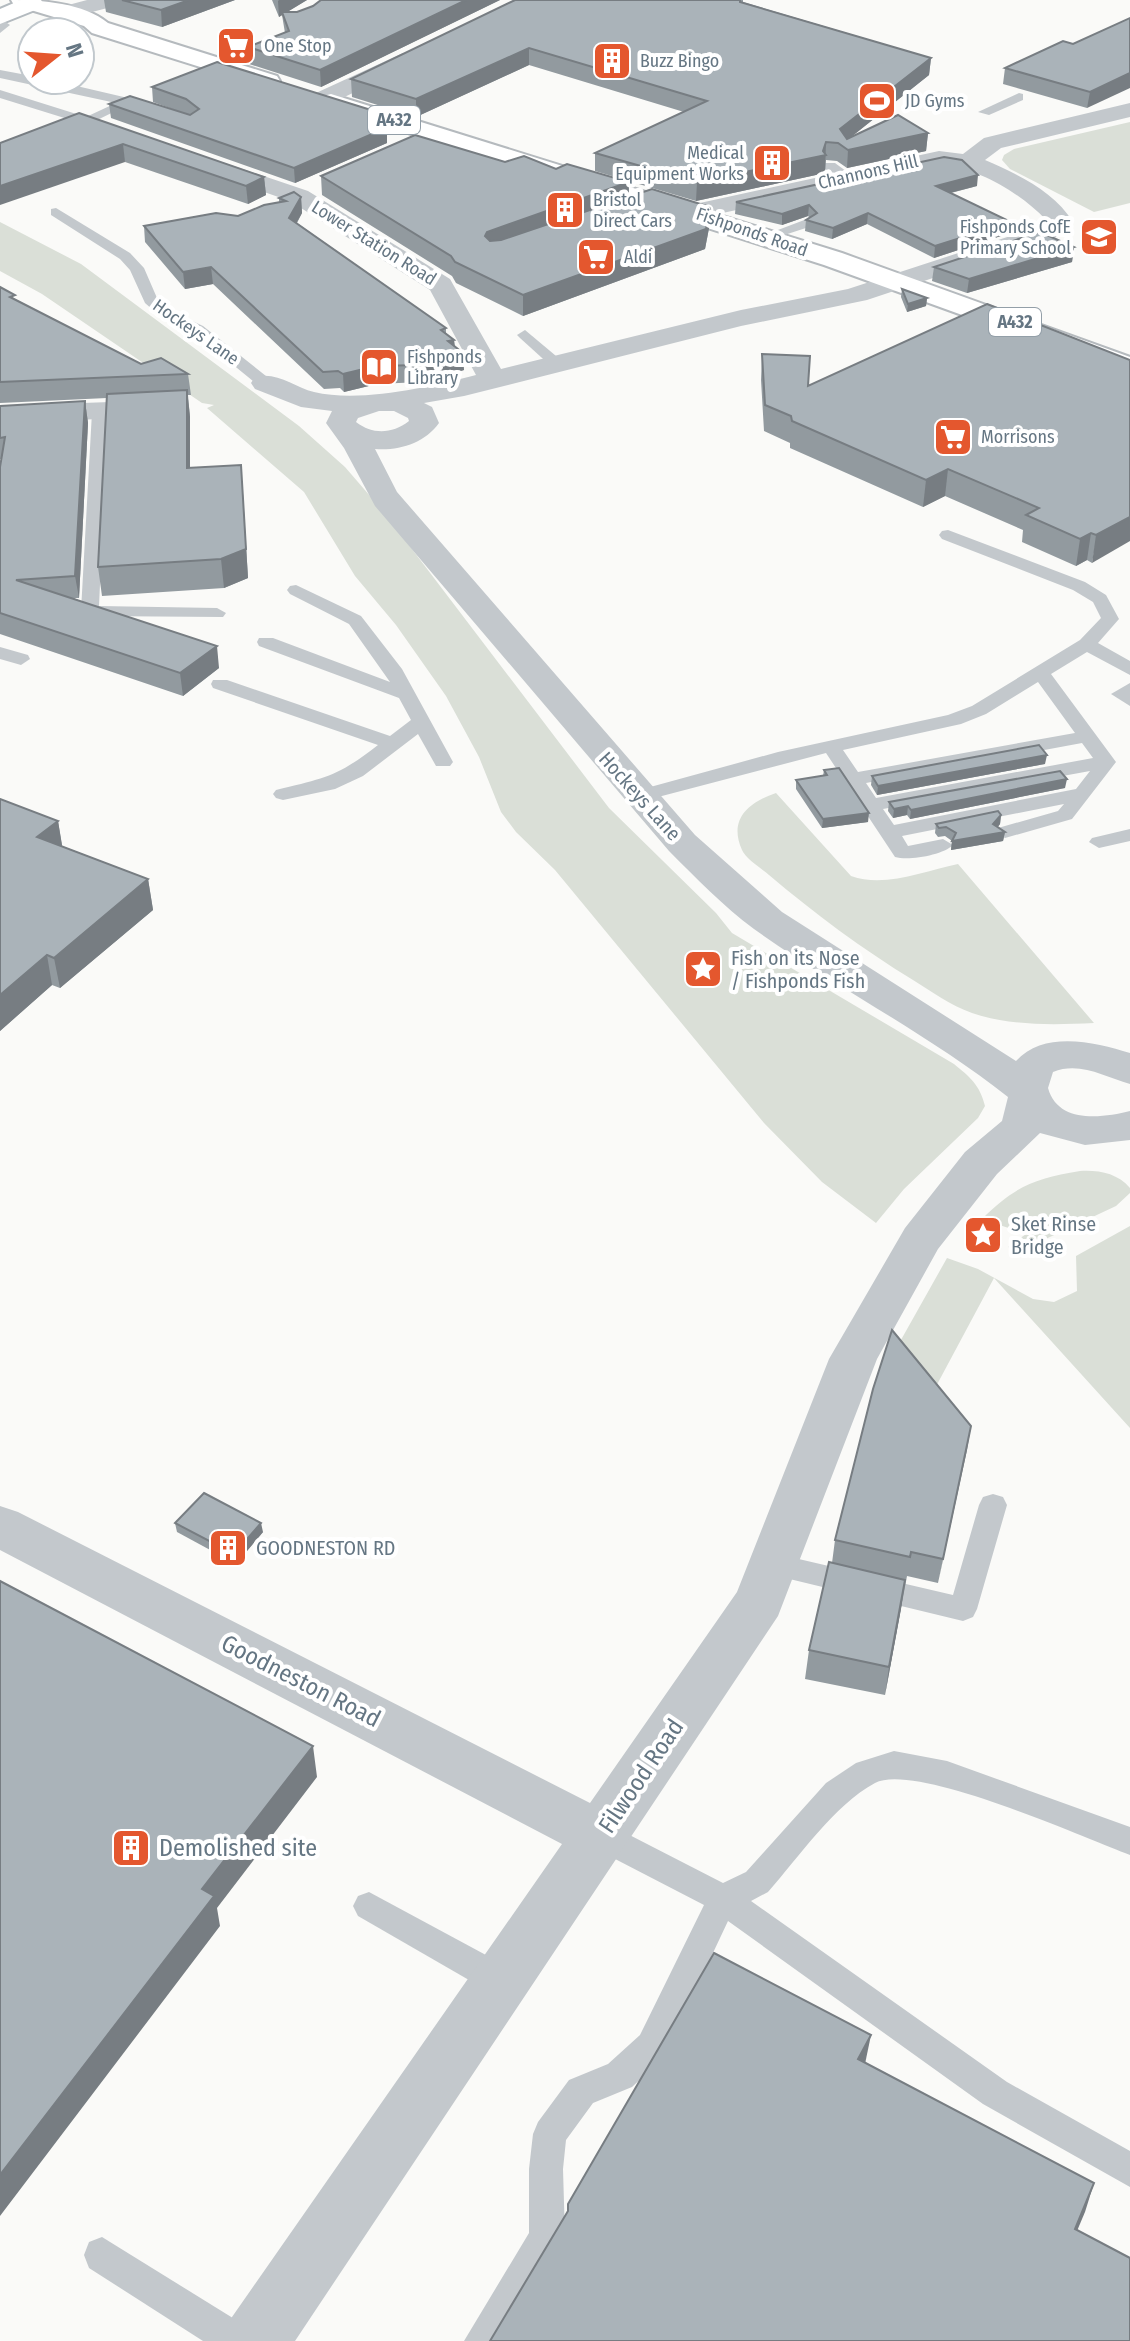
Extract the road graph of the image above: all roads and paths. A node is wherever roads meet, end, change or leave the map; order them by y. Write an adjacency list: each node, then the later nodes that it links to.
1 (111, 0): 3 (street)
2 (10, 8): 3 (main road, Fishponds Road / A432); 4 (main road, Fishponds Road / A432); 7 (lane)
3 (65, 13): 5 (main road, Fishponds Road / A432)
4 (37, 16)
5 (75, 16)
6 (96, 27): 10 (main road, Fishponds Road / A432)
7 (0, 29)
8 (426, 49): 10 (street)
9 (0, 94): 15 (lane)
10 (309, 94): 17 (main road, Fishponds Road / A432)
11 (96, 95): 15 (lane)
12 (1019, 97): 14 (lane)
13 (1130, 110): 20 (street)
14 (984, 112)
15 (87, 121): 16 (street)
16 (116, 132)
17 (434, 134): 18 (street); 23 (main road, Fishponds Road / A432)
18 (408, 146)
19 (194, 159): 22 (street, Lower Station Road)
20 (967, 162): 25 (street, Channons Hill); 31 (street, Hockeys Lane)
21 (327, 183): 22 (street)
22 (299, 196): 27 (street); 36 (street, Lower Station Road)
23 (655, 200): 24 (lane); 25 (main road, Fishponds Road / A432)
24 (626, 210)
25 (695, 211): 29 (main road, Fishponds Road / A432)
26 (56, 212): 37 (lane, Hockeys Lane)
27 (257, 213)
28 (807, 223): 29 (lane)
29 (769, 236): 30 (main road, Fishponds Road / A432)
30 (810, 252): 31 (main road, Fishponds Road / A432); 32 (street, Hockeys Lane)
31 (900, 282): 32 (street, Hockeys Lane); 35 (main road, Fishponds Road / A432)
32 (741, 318): 34 (street, Hockeys Lane)
33 (525, 335): 34 (lane)
34 (557, 364): 36 (street, Hockeys Lane)
35 (1130, 367)
36 (492, 379): 39 (street, Hockeys Lane); 44 (street, Hockeys Lane)
37 (265, 383): 39 (street, Hockeys Lane); 45 (street)
38 (0, 384): 42 (street)
39 (372, 402): 44 (street, Hockeys Lane); 45 (street)
40 (189, 408): 41 (street)
41 (100, 412): 42 (street); 49 (lane)
42 (47, 413): 43 (street)
43 (0, 415)
44 (422, 426): 45 (street, Hockeys Lane); 47 (street, Hockeys Lane)
45 (344, 428): 47 (street, Hockeys Lane)
46 (948, 535): 51 (lane)
47 (418, 536): 69 (street, Hockeys Lane)
48 (296, 590): 58 (lane)
49 (217, 613)
50 (266, 642): 58 (lane)
51 (1087, 644): 54 (lane); 55 (lane)
52 (0, 653): 53 (lane)
53 (21, 659)
54 (1130, 669)
55 (1039, 671): 61 (lane); 63 (lane)
56 (220, 684): 62 (lane)
57 (1130, 689): 59 (lane)
58 (406, 694): 60 (lane)
59 (1130, 700)
60 (421, 722): 62 (lane); 64 (lane)
61 (1086, 737): 65 (lane); 66 (lane)
62 (393, 744): 67 (lane)
63 (831, 746): 66 (lane); 69 (lane)
64 (443, 762)
65 (1106, 762): 68 (lane); 70 (lane)
66 (853, 779): 70 (lane)
67 (283, 794)
68 (1083, 794): 71 (lane); 72 (lane)
69 (639, 796): 78 (street, Hockeys Lane)
70 (871, 805): 71 (lane)
71 (889, 832): 75 (lane)
72 (1005, 832)
73 (1130, 835): 74 (lane)
74 (1099, 842)
75 (943, 845)
76 (1130, 1045): 78 (street)
77 (1130, 1070): 78 (street)
78 (1047, 1075): 79 (street, Hockeys Lane); 81 (street, Filwood Road)
79 (1102, 1130): 80 (street, Hockeys Lane); 81 (street, Filwood Road)
80 (1130, 1152)
81 (967, 1179): 84 (street, Filwood Road)
82 (993, 1505): 84 (lane)
83 (0, 1526): 85 (street, Goodneston Road)
84 (773, 1564): 85 (street, Filwood Road)
85 (601, 1836): 87 (lane); 89 (street, Filwood Road)
86 (1130, 1841): 87 (lane)
87 (723, 1899): 90 (lane); 94 (lane)
88 (369, 1906): 89 (lane)
89 (500, 1980): 93 (street, Filwood Road)
90 (1130, 2170)
91 (102, 2255): 92 (lane)
92 (236, 2341)
93 (256, 2341)
94 (482, 2341)

